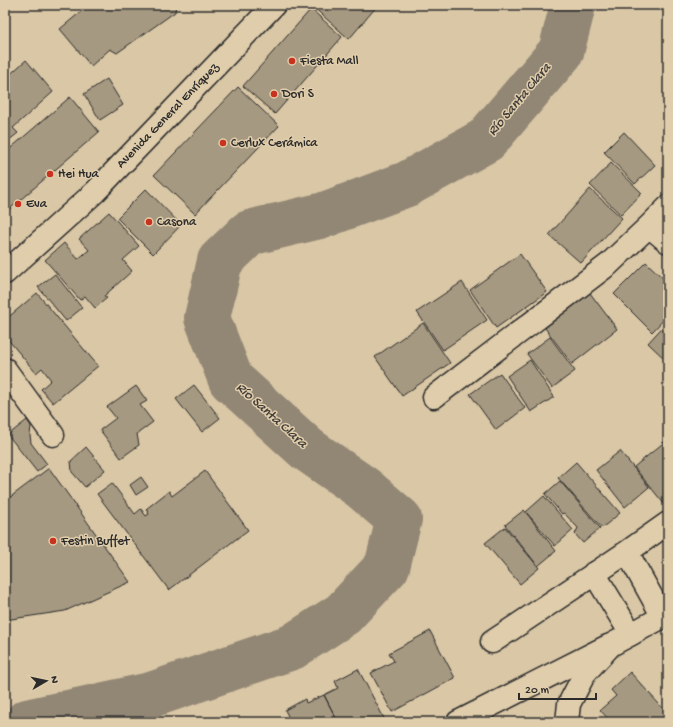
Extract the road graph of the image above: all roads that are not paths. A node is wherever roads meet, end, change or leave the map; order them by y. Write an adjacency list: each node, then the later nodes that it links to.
1 (274, 5): 5 (main road, Avenida General Enríquez)
2 (668, 206): 3 (main road)
3 (649, 226): 4 (main road); 7 (main road)
4 (668, 242)
5 (5, 273)
6 (5, 369): 8 (main road)
7 (434, 397)
8 (53, 435)
9 (668, 523): 10 (main road)
10 (627, 552): 11 (main road); 12 (main road)
11 (594, 572): 13 (main road); 14 (main road)
12 (665, 615): 13 (main road)
13 (631, 634): 15 (main road)
14 (492, 642)
15 (611, 645): 16 (main road); 17 (main road)
16 (458, 722)
17 (567, 722)

